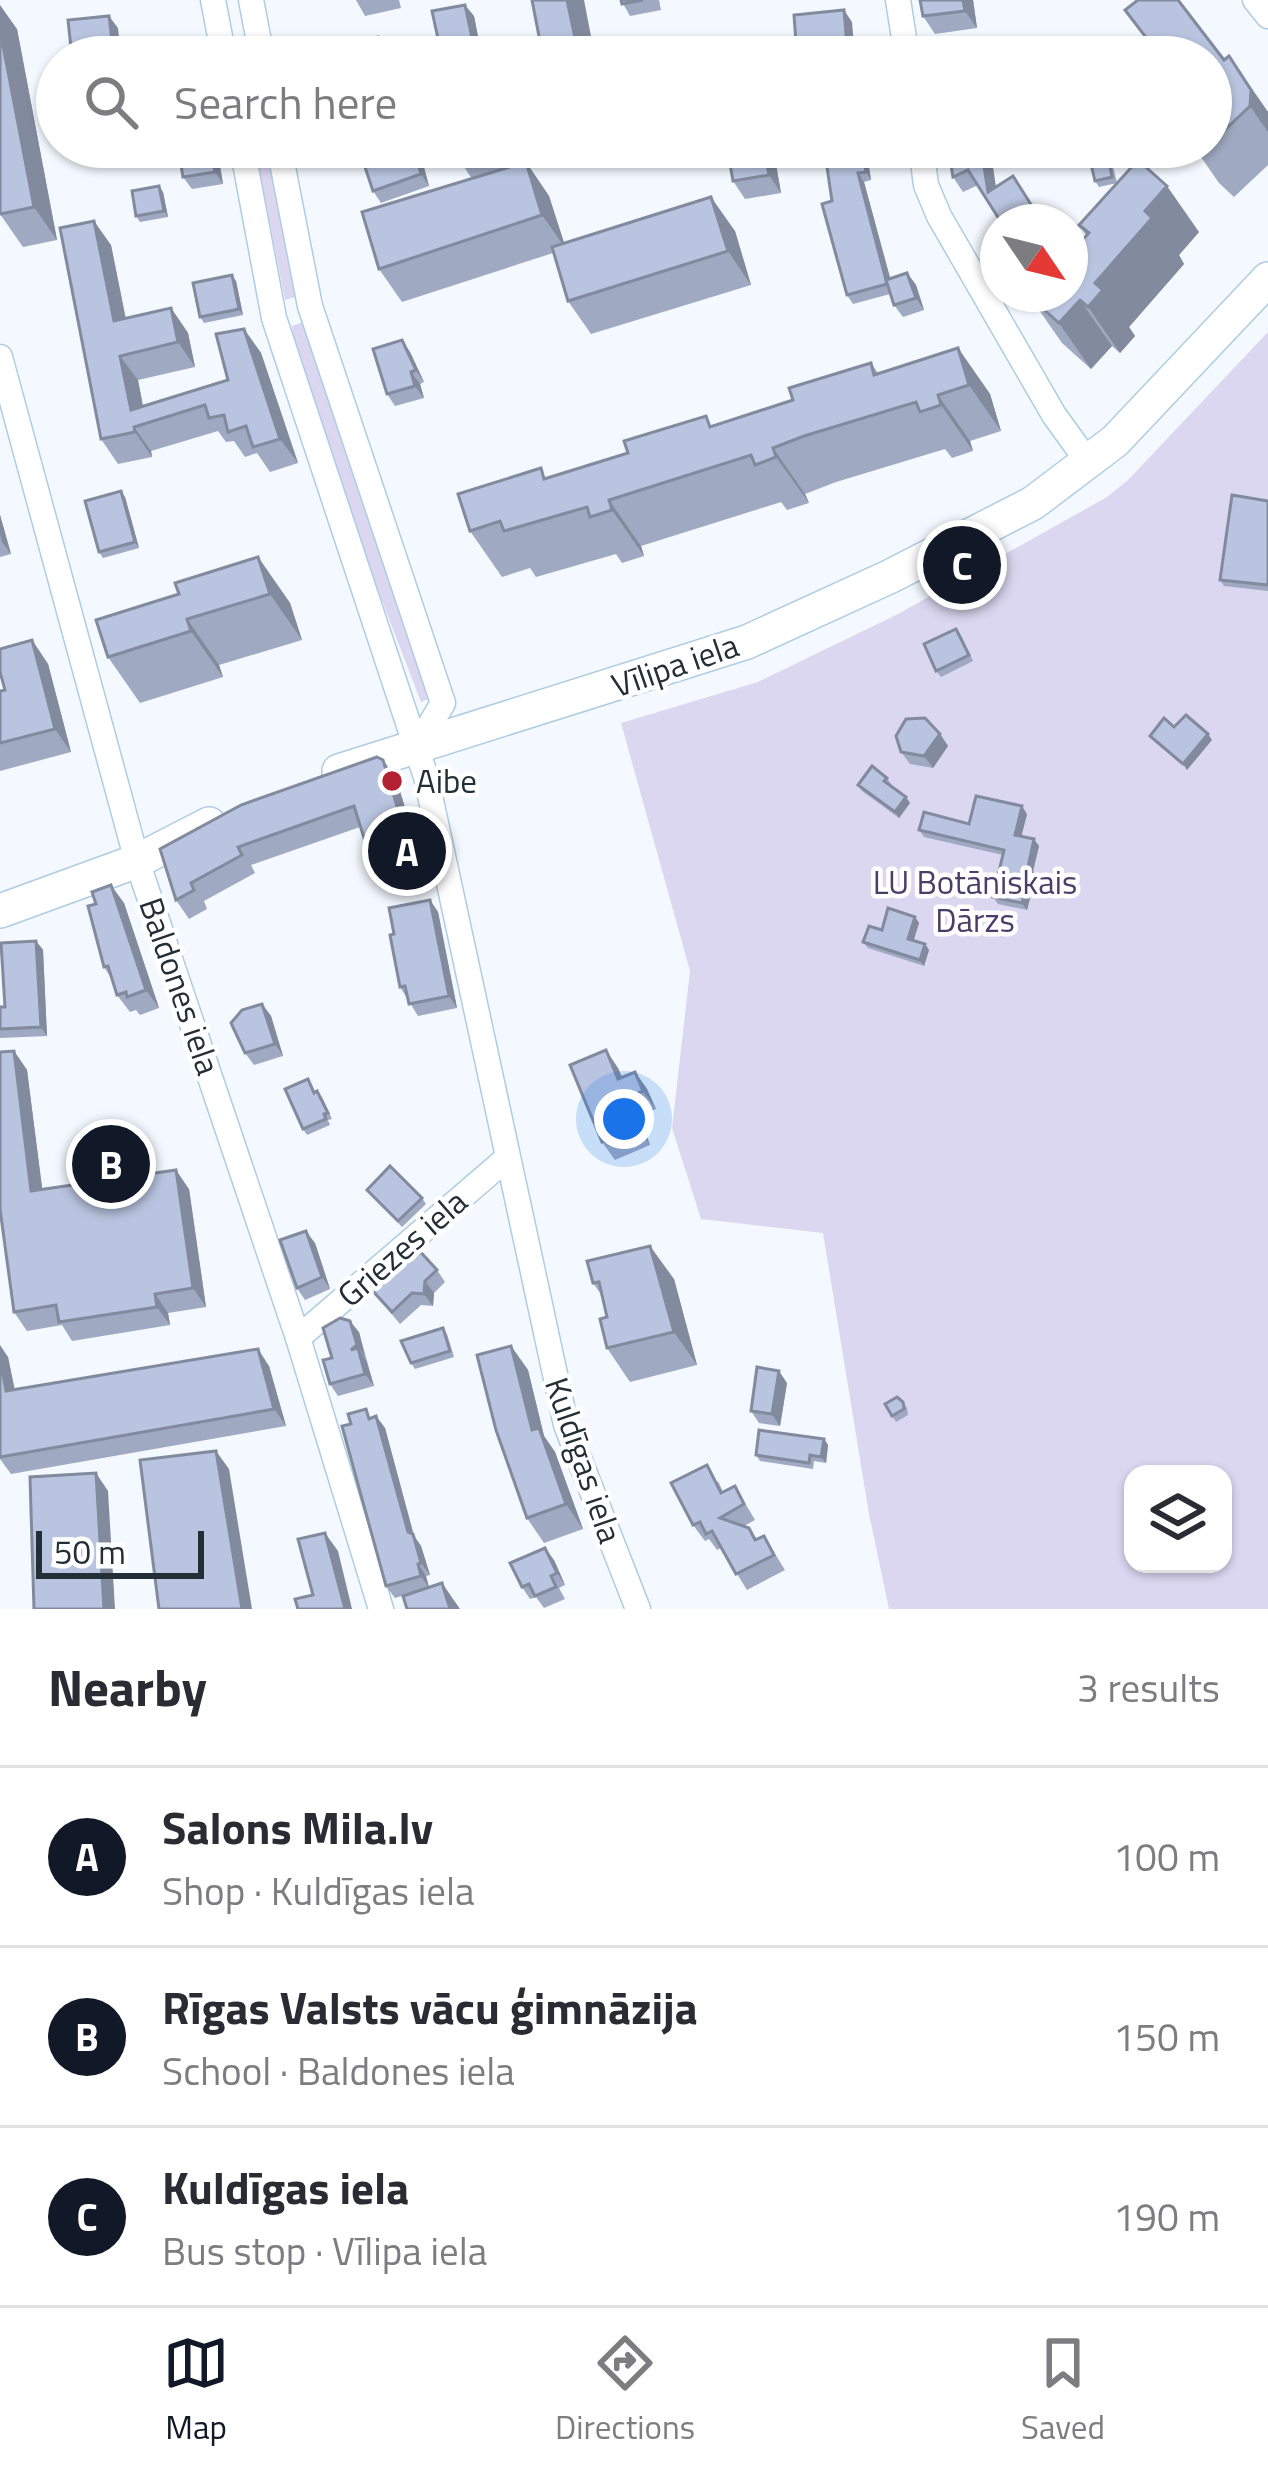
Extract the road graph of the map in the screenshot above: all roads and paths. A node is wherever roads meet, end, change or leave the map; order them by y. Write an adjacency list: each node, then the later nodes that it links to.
1 (213, 0): 6 (street)
2 (251, 0): 7 (street)
3 (898, 0): 8 (street)
4 (1255, 0): 5 (street)
5 (1268, 16)
6 (220, 36)
7 (258, 36)
8 (904, 36)
9 (246, 168): 14 (street, Kuldīgas iela)
10 (283, 168): 13 (street)
11 (924, 168): 16 (street)
12 (1268, 279): 16 (street, Vīlipa iela)
13 (310, 306): 14 (street); 17 (street)
14 (274, 318): 17 (street, Kuldīgas iela)
15 (0, 357): 20 (street, Baldones iela)
16 (1088, 462): 17 (street, Vīlipa iela)
17 (418, 745): 18 (street, Vīlipa iela); 22 (street, Kuldīgas iela)
18 (307, 783)
19 (246, 805): 20 (street)
20 (137, 861): 21 (street); 23 (street, Baldones iela)
21 (0, 910)
22 (506, 1159): 23 (street, Griezes iela); 25 (street, Kuldīgas iela)
23 (298, 1338): 24 (street, Baldones iela)
24 (381, 1609)
25 (638, 1609)

